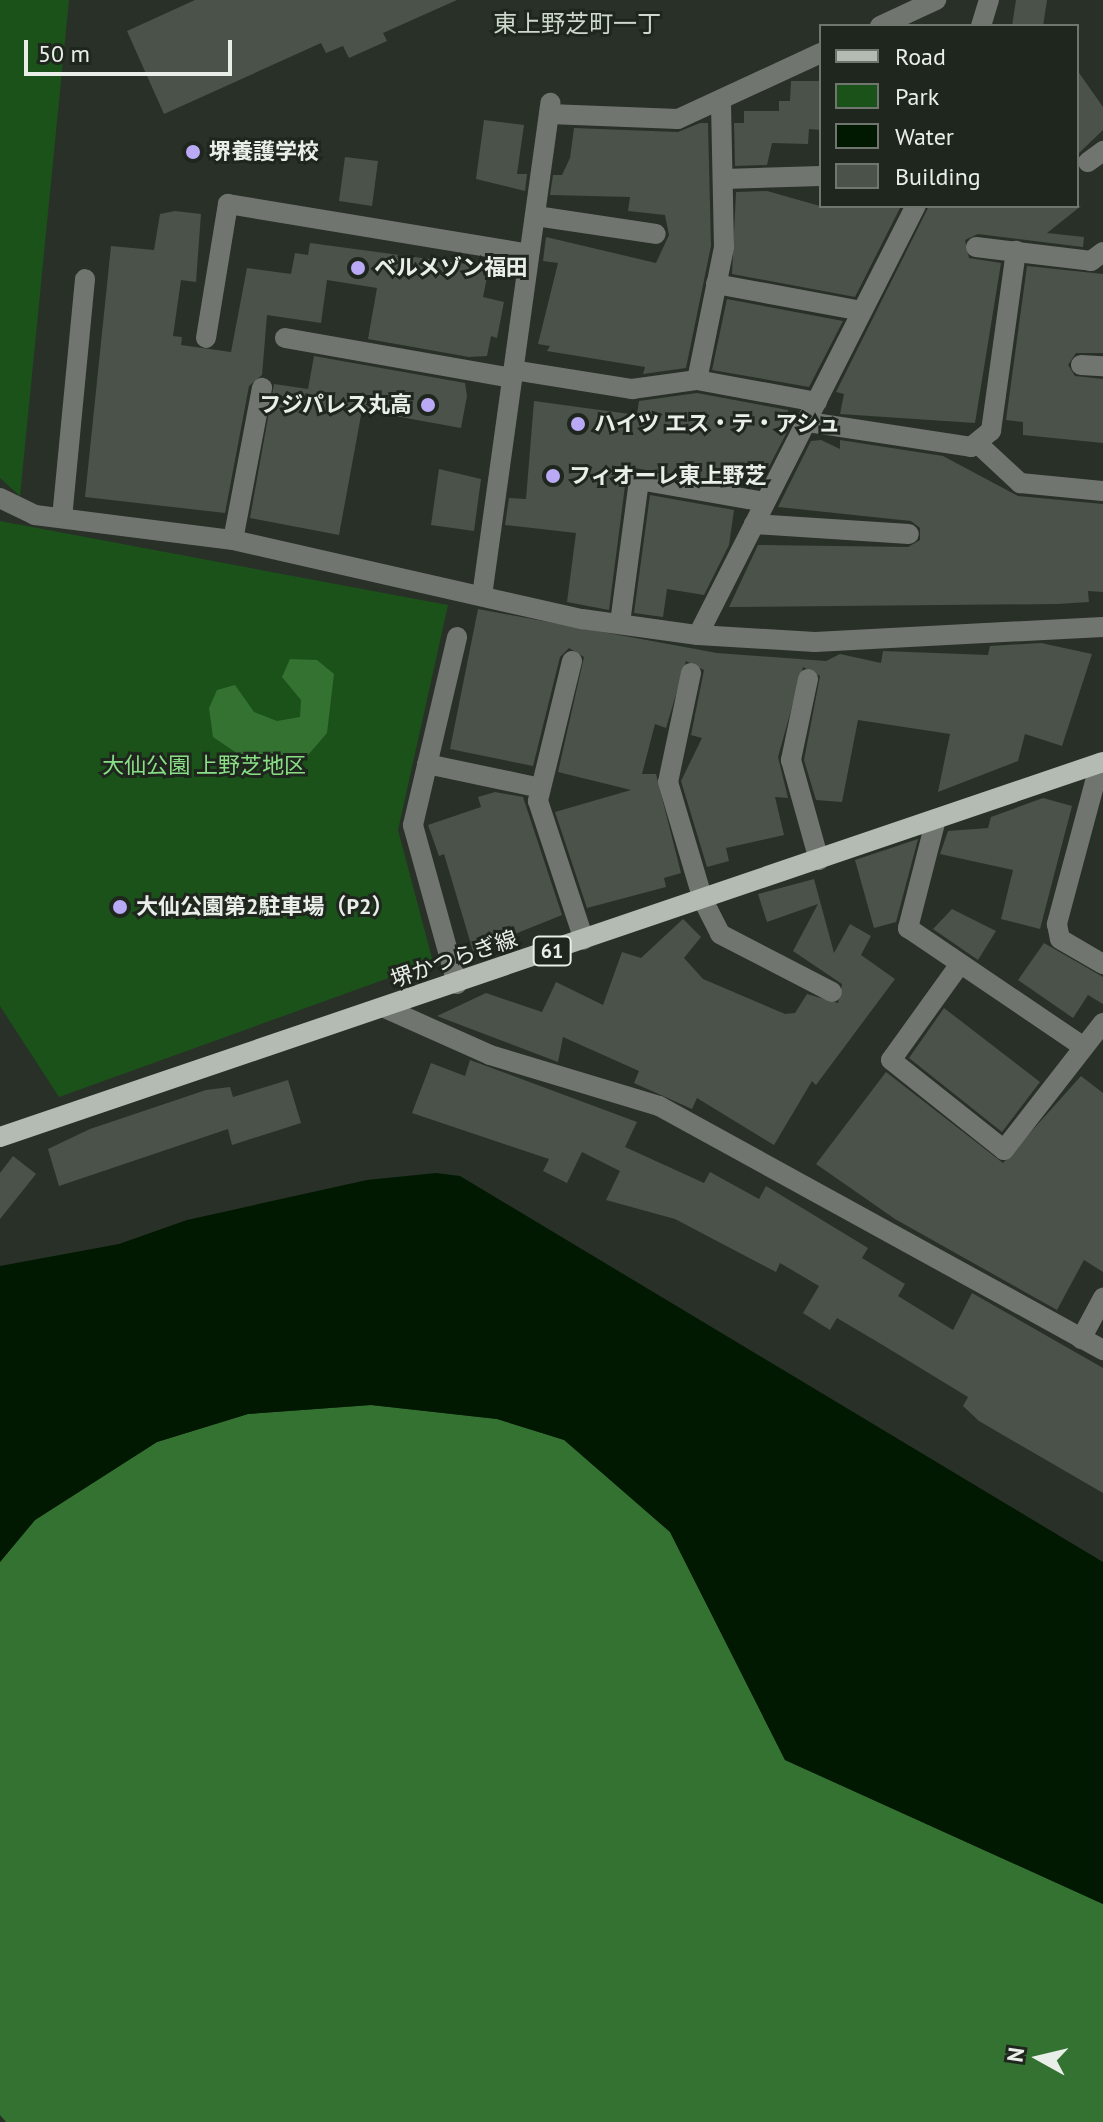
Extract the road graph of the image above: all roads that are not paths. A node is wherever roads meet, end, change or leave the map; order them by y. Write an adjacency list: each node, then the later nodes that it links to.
1 (936, 0): 3 (street)
2 (989, 0): 4 (street)
3 (884, 24)
4 (982, 24)
5 (819, 54): 6 (street)
6 (721, 101): 8 (street); 10 (street)
7 (819, 176): 8 (street)
8 (724, 179): 17 (street)
9 (915, 208): 18 (street)
10 (536, 216): 11 (street); 15 (street)
11 (656, 234)
12 (976, 247): 13 (street)
13 (1016, 251): 14 (street); 28 (street)
14 (1103, 252)
15 (529, 254): 19 (street); 23 (street)
16 (85, 279): 32 (street)
17 (716, 284): 18 (street); 24 (street)
18 (861, 311): 26 (street)
19 (206, 338)
20 (285, 338): 23 (street)
21 (1081, 365): 22 (street)
22 (1103, 366)
23 (512, 374): 24 (street); 36 (street)
24 (697, 380): 26 (street)
25 (262, 388): 35 (street)
26 (817, 402): 27 (street)
27 (808, 422): 28 (street); 31 (street)
28 (977, 443): 29 (street)
29 (1103, 491)
30 (0, 498): 32 (street)
31 (765, 502): 33 (street); 37 (street)
32 (62, 518): 35 (street)
33 (754, 524): 34 (street); 39 (street)
34 (909, 534)
35 (233, 540): 36 (street)
36 (482, 596): 37 (street)
37 (620, 623): 39 (street)
38 (1103, 627): 39 (street)
39 (698, 635)
40 (457, 637): 45 (street)
41 (572, 661): 46 (street)
42 (691, 673): 49 (street)
43 (808, 679): 48 (street)
44 (1102, 762): 47 (main road, 堺かつらぎ線 / 61); 52 (street)
45 (427, 764): 46 (street); 53 (street)
46 (541, 788): 50 (street)
47 (936, 819): 48 (main road, 堺かつらぎ線 / 61); 51 (street)
48 (819, 860): 49 (main road, 堺かつらぎ線 / 61)
49 (703, 900): 50 (main road, 堺かつらぎ線 / 61); 54 (street)
50 (584, 940): 53 (main road, 堺かつらぎ線 / 61)
51 (960, 964): 57 (street); 57 (street)
52 (1103, 964)
53 (457, 984): 55 (main road, 堺かつらぎ線 / 61)
54 (832, 992)
55 (385, 1008): 58 (main road, 堺かつらぎ線 / 61); 60 (street)
56 (1103, 1023): 57 (street)
57 (1084, 1047)
58 (0, 1137)
59 (1103, 1298): 60 (street)
60 (1081, 1339): 61 (street)
61 (1103, 1350)

